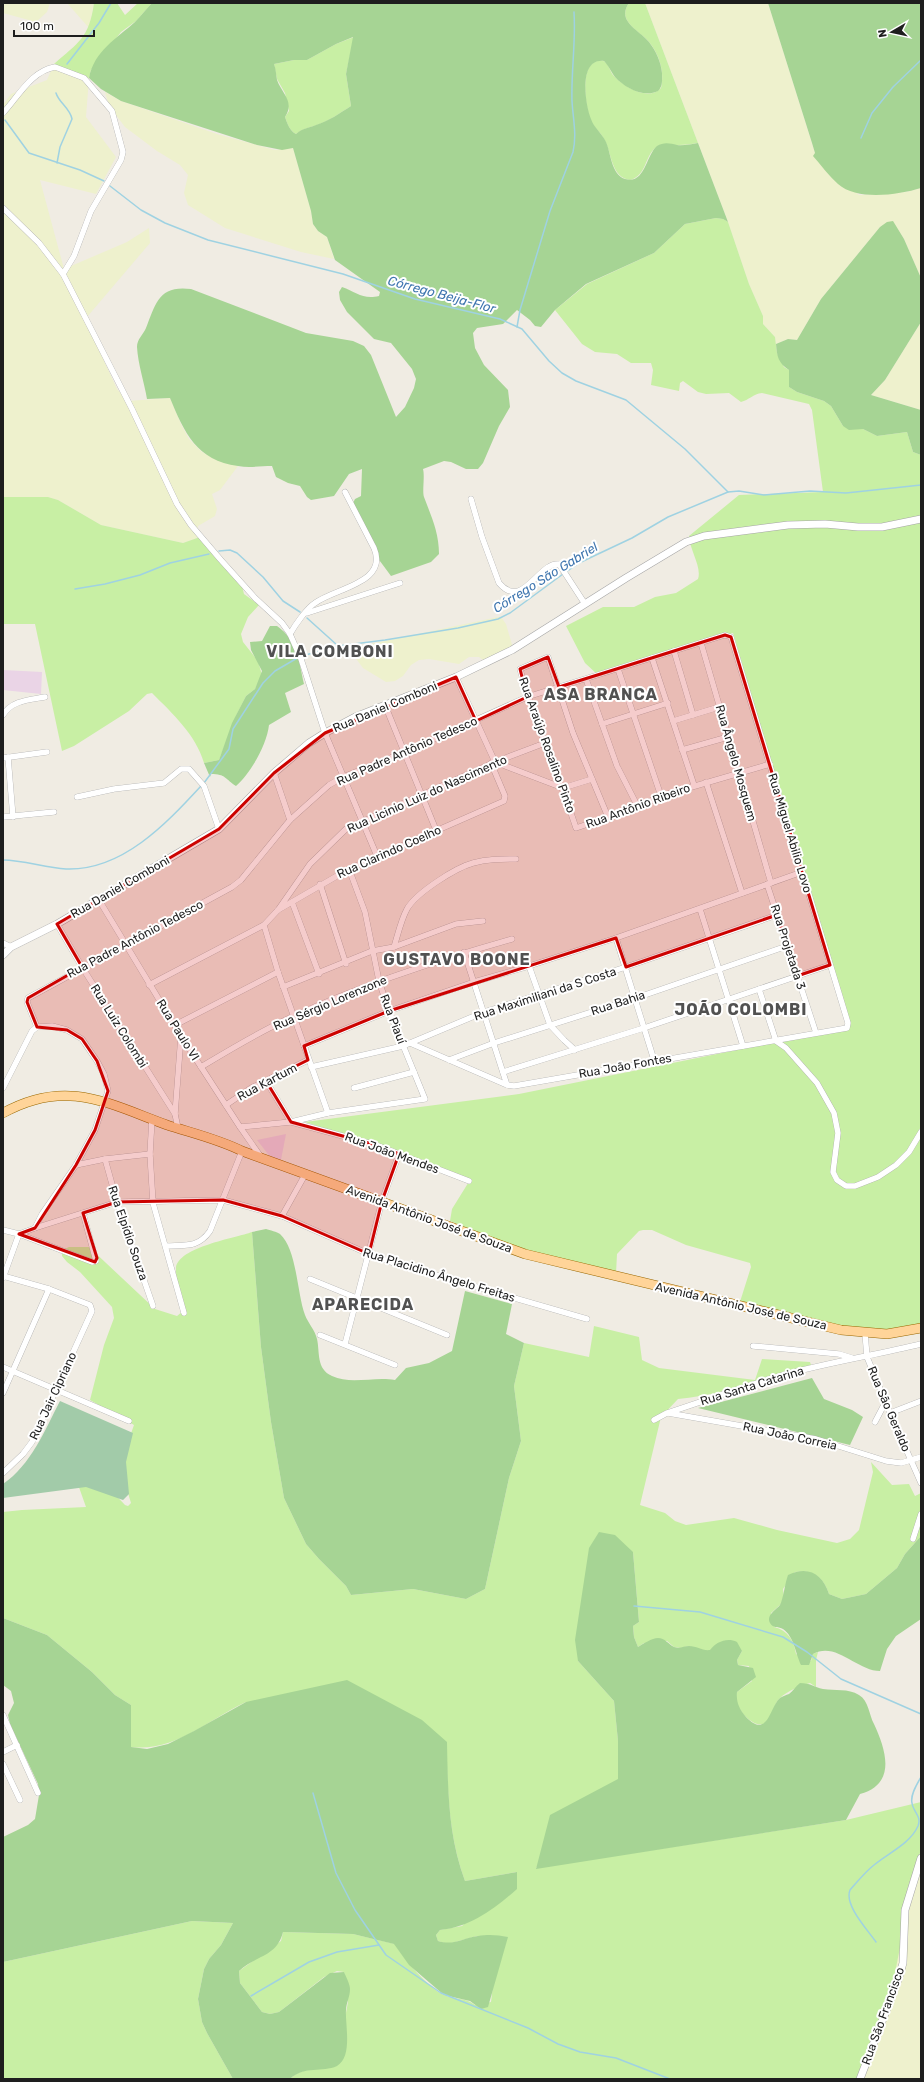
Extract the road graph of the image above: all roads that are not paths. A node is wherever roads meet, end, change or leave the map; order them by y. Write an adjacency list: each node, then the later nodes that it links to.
1 (3, 113): 3 (street)
2 (3, 208): 3 (street)
3 (63, 274): 10 (street)
4 (345, 492): 9 (street)
5 (471, 499): 8 (street)
6 (921, 519): 8 (street, Rua Daniel Comboni)
7 (400, 583): 9 (street)
8 (585, 604): 16 (street, Rua Daniel Comboni)
9 (307, 613): 10 (street)
10 (290, 634): 30 (street)
11 (731, 637): 12 (street, Rua Padre Antônio Tedesco); 38 (street, Rua Miguel Abilio Lovo)
12 (701, 643): 13 (street, Rua Padre Antônio Tedesco); 23 (street, Rua Ângelo Mosquem)
13 (674, 651): 14 (street, Rua Padre Antônio Tedesco); 26 (street)
14 (652, 658): 15 (street, Rua Padre Antônio Tedesco); 21 (street)
15 (618, 668): 17 (street, Rua Padre Antônio Tedesco); 24 (street)
16 (456, 677): 22 (street, Rua Daniel Comboni); 27 (street)
17 (586, 679): 18 (street, Rua Padre Antônio Tedesco); 29 (street)
18 (559, 687): 20 (street, Rua Padre Antônio Tedesco); 20 (street, Rua Araújo Rosalino Pinto); 42 (street)
19 (45, 697): 25 (street)
20 (527, 697): 27 (street, Rua Padre Antônio Tedesco); 32 (street, Rua Araújo Rosalino Pinto)
21 (668, 703): 24 (street); 28 (street)
22 (384, 705): 30 (street, Rua Daniel Comboni); 35 (street)
23 (719, 707): 26 (street); 31 (street, Rua Ângelo Mosquem)
24 (633, 714): 29 (street); 47 (street)
25 (3, 715)
26 (693, 716): 28 (street)
27 (476, 721): 35 (street, Rua Padre Antônio Tedesco); 37 (street)
28 (673, 721): 33 (street)
29 (602, 724): 49 (street)
30 (325, 733): 39 (street, Rua Daniel Comboni); 41 (street)
31 (728, 737): 33 (street); 40 (street, Rua Ângelo Mosquem)
32 (545, 743): 37 (street, Rua Licinio Luiz do Nascimento); 45 (street, Rua Araújo Rosalino Pinto)
33 (682, 750): 44 (street)
34 (47, 752): 36 (street)
35 (406, 752): 41 (street, Rua Padre Antônio Tedesco); 46 (street)
36 (6, 757): 52 (street)
37 (493, 763): 45 (street); 46 (street, Rua Licinio Luiz do Nascimento); 58 (street, Rua Clarindo Coelho)
38 (770, 764): 40 (street, Rua Antônio Ribeiro); 62 (street, Rua Miguel Abilio Lovo)
39 (274, 773): 54 (street); 57 (street, Rua Daniel Comboni)
40 (739, 773): 43 (street, Rua Antônio Ribeiro); 63 (street, Rua Ângelo Mosquem)
41 (343, 777): 54 (street, Rua Padre Antônio Tedesco); 55 (street)
42 (592, 779): 45 (street); 53 (street)
43 (706, 782): 44 (street, Rua Antônio Ribeiro); 65 (street)
44 (694, 785): 47 (street, Rua Antônio Ribeiro)
45 (563, 788): 56 (street, Rua Araújo Rosalino Pinto)
46 (422, 795): 55 (street, Rua Licinio Luiz do Nascimento); 58 (street)
47 (661, 796): 49 (street, Rua Antônio Ribeiro)
48 (78, 797): 57 (street)
49 (638, 807): 53 (street, Rua Antônio Ribeiro)
50 (54, 812): 52 (street)
51 (3, 817): 52 (street)
52 (13, 817)
53 (608, 817): 56 (street, Rua Antônio Ribeiro)
54 (290, 820): 78 (street, Rua Padre Antônio Tedesco)
55 (362, 820): 59 (street); 68 (street, Rua Licinio Luiz do Nascimento)
56 (576, 828)
57 (218, 829): 66 (street, Rua Daniel Comboni)
58 (436, 830): 59 (street, Rua Clarindo Coelho)
59 (377, 856): 61 (street, Rua Clarindo Coelho)
60 (516, 859): 81 (street)
61 (349, 869): 64 (street, Rua Clarindo Coelho); 82 (street, Rua Piauí)
62 (802, 872): 63 (street); 86 (street, Rua Miguel Abilio Lovo)
63 (769, 883): 65 (street); 70 (street, Rua Projetada 3)
64 (320, 884): 67 (street, Rua Clarindo Coelho); 85 (street)
65 (742, 893): 69 (street)
66 (99, 900): 72 (street, Rua Daniel Comboni); 78 (street, Rua Paulo VI)
67 (292, 902): 68 (street, Rua Clarindo Coelho); 92 (street)
68 (278, 910): 73 (street, Rua Licinio Luiz do Nascimento)
69 (700, 910): 74 (street); 76 (street)
70 (777, 915): 76 (street, Rua Maximiliani da S Costa); 79 (street, Rua Projetada 3)
71 (483, 921): 81 (street)
72 (57, 924): 80 (street, Rua Daniel Comboni); 88 (street, Rua Luiz Colombi)
73 (264, 925): 91 (street); 96 (street, Rua Licinio Luiz do Nascimento)
74 (616, 938): 87 (street); 89 (street)
75 (512, 939): 83 (street, Rua Sérgio Lorenzone)
76 (709, 939): 89 (street, Rua Maximiliani da S Costa); 90 (street)
77 (3, 943): 80 (street)
78 (125, 946): 88 (street, Rua Padre Antônio Tedesco); 96 (street, Rua Paulo VI)
79 (787, 946): 90 (street, Rua Bahia); 93 (street, Rua Projetada 3)
80 (10, 947): 84 (street)
81 (394, 947): 82 (street)
82 (372, 952): 85 (street); 94 (street, Rua Piauí)
83 (464, 952): 94 (street, Rua Sérgio Lorenzone); 95 (street)
84 (3, 955)
85 (346, 964): 92 (street)
86 (830, 965): 93 (street); 109 (street, Rua Miguel Abilio Lovo)
87 (529, 966): 95 (street); 99 (street)
88 (82, 967): 107 (street, Rua Padre Antônio Tedesco); 135 (street, Rua Luiz Colombi)
89 (626, 968): 99 (street, Rua Maximiliani da S Costa); 100 (street)
90 (719, 969): 100 (street, Rua Bahia); 101 (street)
91 (278, 972): 97 (street); 105 (street)
92 (319, 974): 97 (street)
93 (797, 976): 98 (street); 110 (street, Rua Projetada 3)
94 (379, 981): 102 (street, Rua Piauí); 104 (street, Rua Sérgio Lorenzone)
95 (474, 982): 102 (street); 103 (street)
96 (149, 985): 105 (street, Rua Paulo VI)
97 (283, 987): 104 (street)
98 (759, 989): 101 (street); 112 (street)
99 (539, 995): 103 (street, Rua Maximiliani da S Costa); 106 (street)
100 (636, 998): 106 (street, Rua Bahia); 108 (street)
101 (728, 999): 108 (street); 117 (street)
102 (388, 1011): 115 (street); 116 (street, Rua Piauí)
103 (484, 1012): 113 (street, Rua Maximiliani da S Costa); 114 (street)
104 (293, 1016): 115 (street); 122 (street, Rua Sérgio Lorenzone)
105 (175, 1025): 111 (street, Rua Paulo VI)
106 (550, 1025): 114 (street, Rua Bahia); 118 (street)
107 (37, 1027): 128 (street); 131 (street)
108 (644, 1028): 118 (street); 121 (street)
109 (847, 1028): 110 (street, Rua João Fontes)
110 (816, 1033): 112 (street, Rua João Fontes)
111 (181, 1036): 122 (street, Rua Paulo VI); 135 (street)
112 (776, 1041): 117 (street, Rua João Fontes); 140 (street)
113 (410, 1043): 116 (street, Rua Maximiliani da S Costa); 120 (street, Rua João Fontes)
114 (494, 1043): 120 (street, Rua Bahia); 125 (street)
115 (304, 1046): 119 (street)
116 (403, 1046): 123 (street, Rua Maximiliani da S Costa); 124 (street, Rua Piauí)
117 (743, 1046): 121 (street, Rua João Fontes)
118 (575, 1050): 125 (street)
119 (308, 1060): 123 (street); 126 (street, Rua Kartum)
120 (449, 1060): 127 (street, Rua João Fontes)
121 (654, 1060): 127 (street, Rua João Fontes)
122 (201, 1067): 132 (street, Rua Paulo VI)
123 (311, 1067): 134 (street)
124 (414, 1072): 129 (street); 130 (street, Rua Piauí)
125 (503, 1072): 127 (street)
126 (266, 1081): 132 (street, Rua Kartum); 137 (street)
127 (507, 1085)
128 (3, 1088)
129 (354, 1088)
130 (425, 1099): 134 (street, Rua João Mendes)
131 (106, 1101): 133 (main road, Avenida Antônio José de Souza); 136 (main road, Avenida Antônio José de Souza); 146 (street)
132 (226, 1105): 138 (street, Rua Paulo VI)
133 (3, 1113)
134 (328, 1113): 137 (street, Rua João Mendes)
135 (175, 1114): 139 (street, Rua Luiz Colombi)
136 (152, 1119): 139 (main road, Avenida Antônio José de Souza); 142 (street)
137 (291, 1122): 138 (street, Rua João Mendes); 143 (street, Rua João Mendes)
138 (240, 1127): 144 (street, Rua Paulo VI)
139 (178, 1128): 141 (main road, Avenida Antônio José de Souza)
140 (921, 1132)
141 (242, 1151): 144 (main road, Avenida Antônio José de Souza); 149 (street)
142 (150, 1154): 145 (street); 152 (street)
143 (399, 1154): 148 (street, Rua João Mendes); 150 (street)
144 (261, 1157): 147 (main road, Avenida Antônio José de Souza)
145 (105, 1159): 146 (street); 151 (street, Rua Elpídio Souza)
146 (76, 1165): 155 (street)
147 (306, 1173): 150 (main road, Avenida Antônio José de Souza); 154 (street)
148 (469, 1181)
149 (223, 1200): 152 (street, Rua Placidino Ângelo Freitas); 154 (street, Rua Placidino Ângelo Freitas); 158 (street)
150 (382, 1201): 159 (street); 168 (main road, Avenida Antônio José de Souza)
151 (117, 1202): 152 (street, Rua Placidino Ângelo Freitas); 153 (street, Rua Placidino Ângelo Freitas); 164 (street, Rua Elpídio Souza)
152 (153, 1203): 158 (street)
153 (83, 1213): 155 (street, Rua Placidino Ângelo Freitas); 157 (street)
154 (282, 1216): 159 (street, Rua Placidino Ângelo Freitas)
155 (35, 1228): 157 (street, Rua Placidino Ângelo Freitas)
156 (3, 1230): 157 (street)
157 (19, 1234): 160 (street)
158 (166, 1246): 165 (street)
159 (369, 1254): 163 (street); 166 (street, Rua Placidino Ângelo Freitas)
160 (3, 1277): 162 (street)
161 (310, 1279): 163 (street)
162 (49, 1289): 178 (street); 179 (street, Rua Jair Cipriano)
163 (359, 1298): 170 (street); 171 (street)
164 (153, 1306)
165 (184, 1313)
166 (587, 1320)
167 (921, 1328): 168 (main road, Avenida Antônio José de Souza)
168 (865, 1333): 174 (street, Rua São Geraldo)
169 (320, 1335): 171 (street)
170 (447, 1335)
171 (345, 1344): 176 (street)
172 (921, 1344): 174 (street, Rua Santa Catarina)
173 (753, 1346): 175 (street, Rua Santa Catarina)
174 (867, 1357): 175 (street, Rua Santa Catarina); 182 (street, Rua São Geraldo)
175 (853, 1358): 183 (street, Rua Santa Catarina)
176 (395, 1366)
177 (3, 1367): 178 (street)
178 (12, 1371): 179 (street); 180 (street)
179 (57, 1390): 186 (street); 190 (street, Rua Jair Cipriano)
180 (3, 1392)
181 (921, 1401): 184 (street)
182 (885, 1403): 184 (street, Rua São Geraldo); 187 (street)
183 (667, 1413): 185 (street, Rua Santa Catarina); 189 (street, Rua João Correia)
184 (890, 1413): 189 (street, Rua São Geraldo)
185 (654, 1420)
186 (129, 1421)
187 (875, 1422)
188 (921, 1457): 189 (street, Rua João Correia)
189 (912, 1460): 191 (street, Rua São Geraldo)
190 (3, 1473)
191 (921, 1482)
192 (921, 1514): 193 (street)
193 (913, 1539)
194 (4, 1718): 195 (street)
195 (17, 1745): 196 (street); 198 (street)
196 (3, 1752)
197 (3, 1764): 199 (street)
198 (38, 1793)
199 (20, 1800)
200 (921, 1858): 201 (street, Rua São Francisco)
201 (860, 2079)

